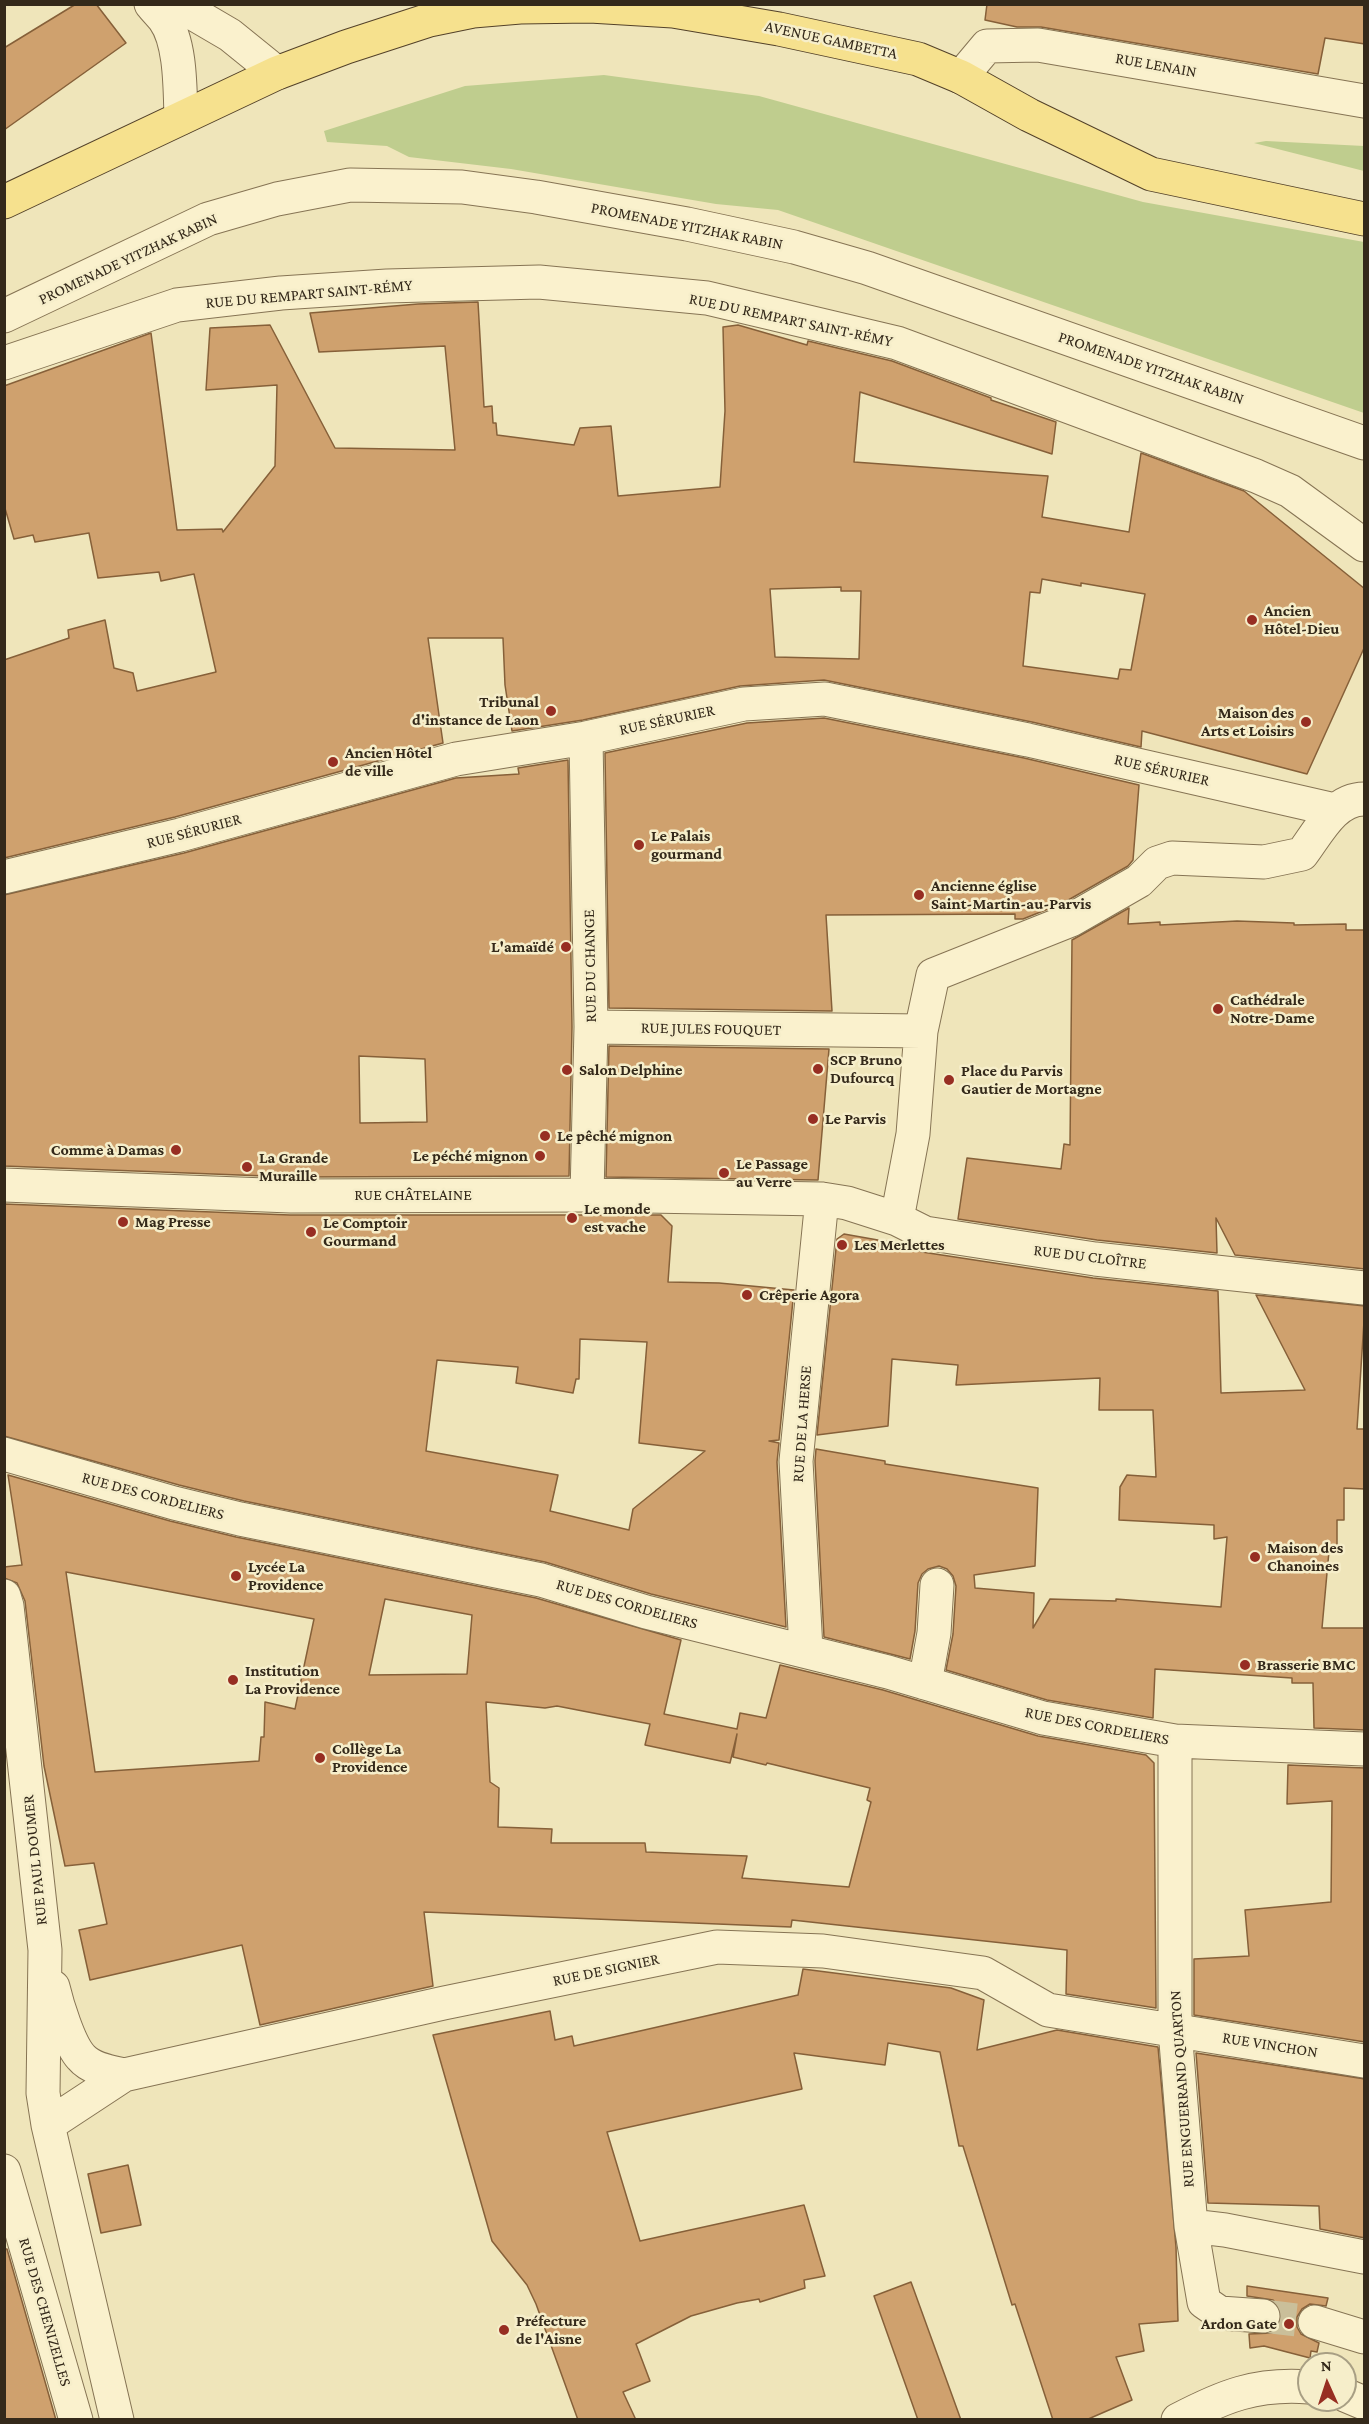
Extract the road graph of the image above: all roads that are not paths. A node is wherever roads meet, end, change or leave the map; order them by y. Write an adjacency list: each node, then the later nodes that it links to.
1 (151, 4): 6 (street)
2 (177, 4): 3 (street)
3 (277, 73): 4 (main road, AVENUE GAMBETTA); 6 (main road, AVENUE GAMBETTA)
4 (961, 77): 5 (street, RUE LENAIN); 8 (main road, AVENUE GAMBETTA)
5 (1365, 100)
6 (181, 118): 7 (main road, AVENUE GAMBETTA)
7 (4, 202)
8 (1365, 219)
9 (4, 316): 11 (street, PROMENADE YITZHAK RABIN)
10 (4, 363): 12 (street, RUE DU REMPART SAINT-RÉMY)
11 (1365, 443)
12 (1365, 545)
13 (586, 738): 14 (street, RUE SÉRURIER); 15 (street, RUE SÉRURIER); 16 (street, RUE DU CHANGE)
14 (1356, 800): 17 (street)
15 (4, 877)
16 (591, 1027): 17 (street, RUE JULES FOUQUET); 19 (street, RUE DU CHANGE)
17 (921, 1031): 21 (street)
18 (4, 1185): 19 (street, RUE CHÂTELAINE)
19 (587, 1195): 20 (street, RUE CHÂTELAINE)
20 (822, 1199): 21 (street, RUE DU CLOÎTRE); 26 (street, RUE DE LA HERSE)
21 (897, 1219): 22 (street, RUE DU CLOÎTRE)
22 (1365, 1288)
23 (4, 1454): 26 (street, RUE DES CORDELIERS)
24 (937, 1585): 27 (street)
25 (4, 1596): 30 (street, RUE PAUL DOUMER)
26 (806, 1650): 27 (street, RUE DES CORDELIERS)
27 (925, 1683): 28 (street, RUE DES CORDELIERS)
28 (1175, 1741): 29 (street, RUE DES CORDELIERS); 31 (street, RUE ENGUERRAND QUARTON)
29 (1365, 1749)
30 (45, 1950): 33 (street); 34 (street, RUE PAUL DOUMER)
31 (1174, 2030): 32 (street, RUE VINCHON); 33 (street, RUE DE SIGNIER); 36 (street, RUE ENGUERRAND QUARTON)
32 (1365, 2061)
33 (124, 2075): 34 (street, RUE DE SIGNIER)
34 (48, 2125): 43 (street, RUE PAUL DOUMER)
35 (4, 2170): 42 (street, RUE DES CHENIZELLES)
36 (1191, 2226): 37 (street); 38 (street, RUE ENGUERRAND QUARTON)
37 (1365, 2257)
38 (1263, 2316)
39 (1315, 2322): 40 (street)
40 (1365, 2337)
41 (1297, 2385): 44 (street)
42 (76, 2420)
43 (117, 2420)
44 (1178, 2420)

